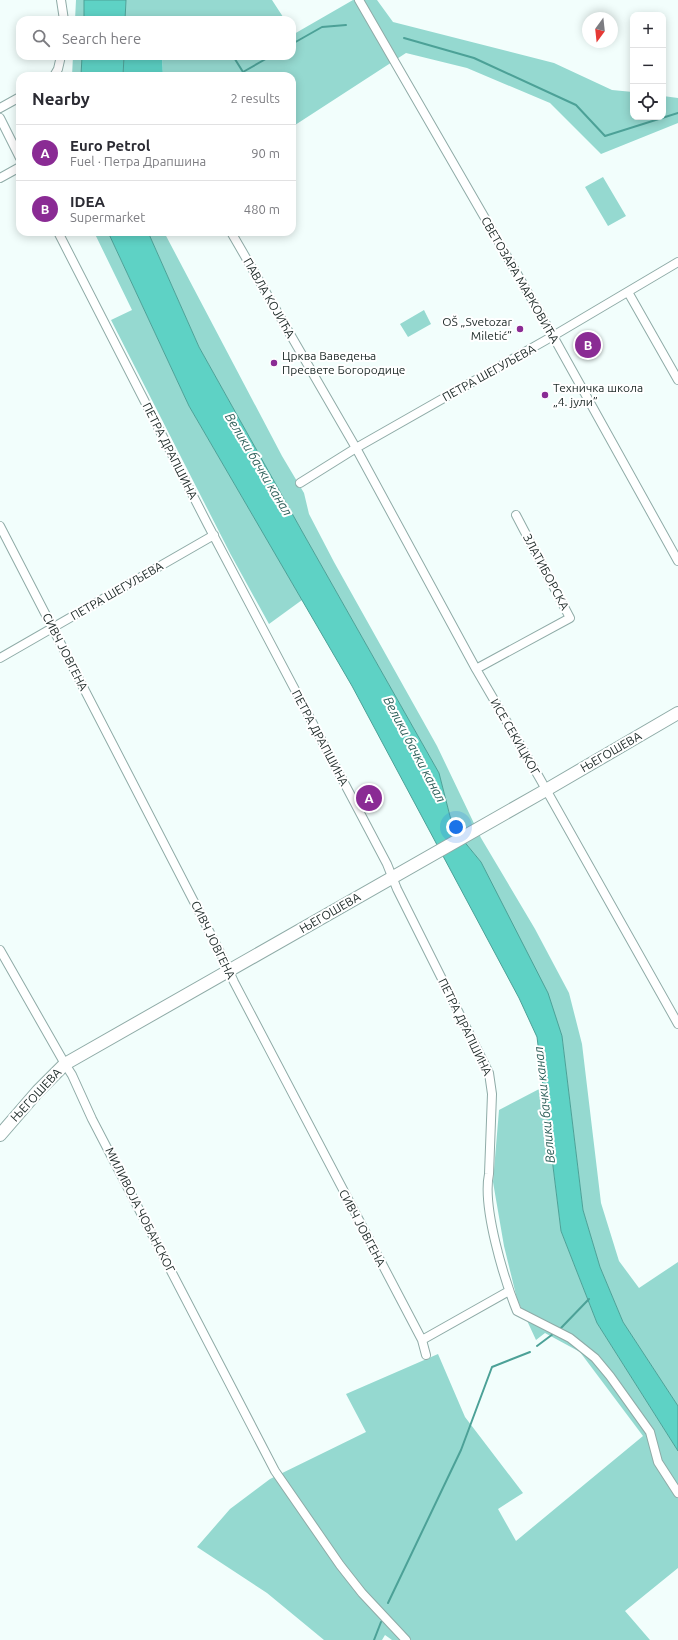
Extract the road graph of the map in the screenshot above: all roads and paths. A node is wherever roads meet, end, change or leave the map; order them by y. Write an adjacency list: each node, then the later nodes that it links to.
1 (61, 0): 3 (street)
2 (359, 0): 16 (street, СВЕТОЗАРА МАРКОВИЋА)
3 (63, 16)
4 (60, 60): 5 (street)
5 (56, 72)
6 (16, 99): 7 (street)
7 (0, 108)
8 (0, 118): 9 (street)
9 (16, 150)
10 (16, 169): 11 (street)
11 (0, 178)
12 (60, 236): 23 (street, ПЕТРА ДРАПШИНА)
13 (233, 236): 19 (street, ПАВЛА КОЈИЋА)
14 (678, 262): 15 (street, ПЕТРА ШЕГУЉЕВА)
15 (628, 292): 16 (street, ПЕТРА ШЕГУЉЕВА); 17 (street)
16 (553, 336): 19 (street, ПЕТРА ШЕГУЉЕВА); 24 (street, СВЕТОЗАРА МАРКОВИЋА)
17 (675, 366): 18 (street)
18 (678, 380)
19 (356, 448): 20 (street, ПЕТРА ШЕГУЉЕВА); 27 (street, ИСЕ СЕКИЦКОГ)
20 (300, 483)
21 (516, 515): 27 (street, ЗЛАТИБОРСКА)
22 (0, 526): 25 (street, СИВЧ ЈОВГЕНА)
23 (214, 535): 25 (street, ПЕТРА ШЕГУЉЕВА); 30 (street, ПЕТРА ДРАПШИНА)
24 (678, 559)
25 (52, 628): 26 (street, ПЕТРА ШЕГУЉЕВА); 32 (street, СИВЧ ЈОВГЕНА)
26 (0, 658)
27 (476, 669): 29 (street, ИСЕ СЕКИЦКОГ)
28 (678, 713): 29 (street, ЊЕГОШЕВА)
29 (546, 790): 30 (street, ЊЕГОШЕВА); 33 (street, ИСЕ СЕКИЦКОГ)
30 (393, 877): 32 (street, ЊЕГОШЕВА); 36 (street, ПЕТРА ДРАПШИНА)
31 (0, 950): 34 (street, МИЛИВОЈА ЧОБАНСКОГ)
32 (229, 971): 34 (street, ЊЕГОШЕВА); 37 (street, СИВЧ ЈОВГЕНА)
33 (678, 1024)
34 (65, 1064): 35 (street, ЊЕГОШЕВА); 40 (street, МИЛИВОЈА ЧОБАНСКОГ)
35 (0, 1135)
36 (508, 1291): 37 (street); 39 (street, ПЕТРА ДРАПШИНА)
37 (422, 1340): 38 (street, СИВЧ ЈОВГЕНА)
38 (426, 1355)
39 (678, 1493)
40 (406, 1640)

